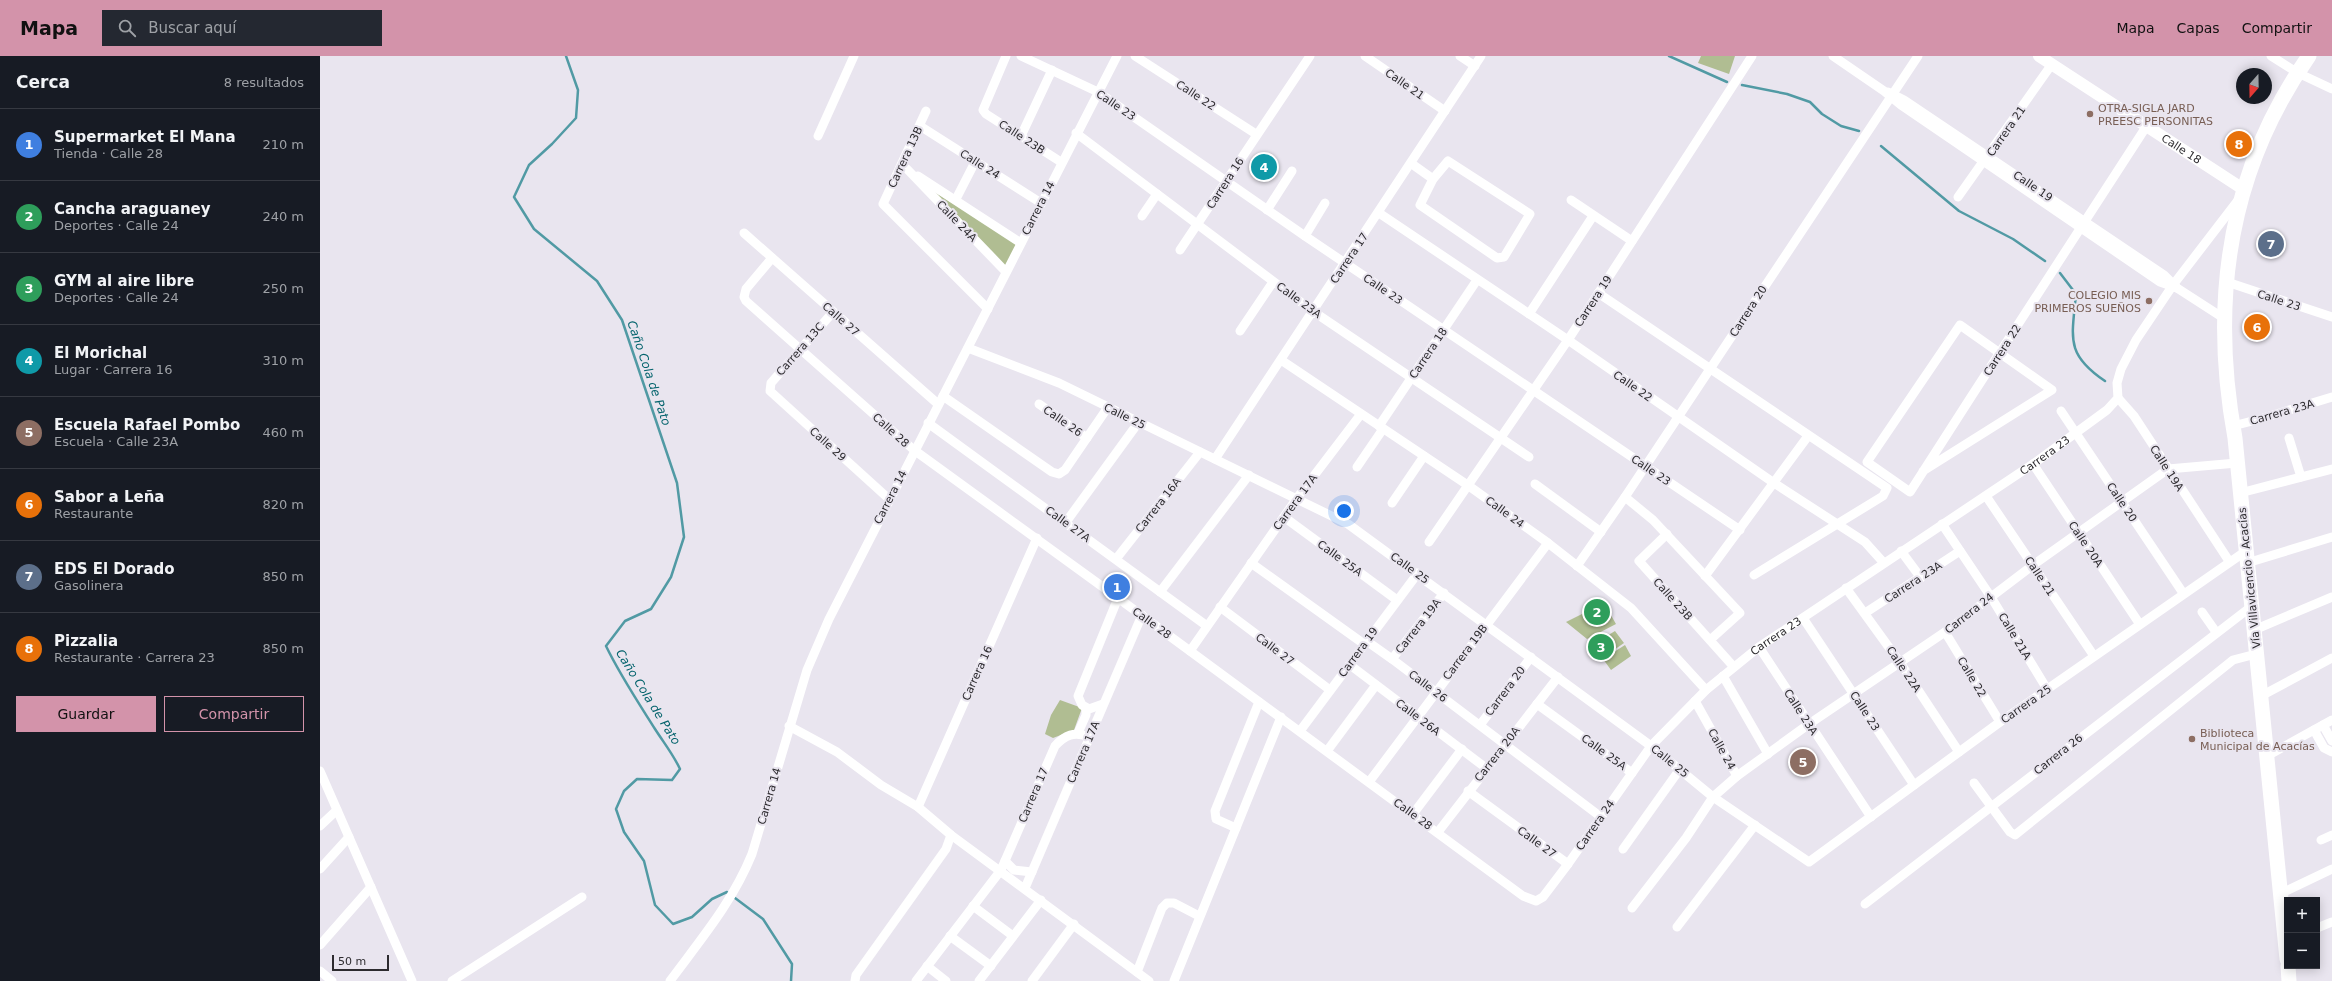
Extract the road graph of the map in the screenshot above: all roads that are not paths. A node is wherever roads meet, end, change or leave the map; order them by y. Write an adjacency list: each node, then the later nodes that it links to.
1 (854, 56): 29 (street)
2 (1006, 56): 30 (street, Calle 23B)
3 (1021, 56): 18 (street, Calle 23)
4 (1117, 56): 21 (street, Carrera 14)
5 (1135, 56): 28 (street, Calle 22)
6 (1310, 56): 28 (street, Carrera 16)
7 (1365, 56): 24 (street, Calle 21)
8 (1460, 56): 17 (street)
9 (1481, 56): 17 (street, Carrera 17)
10 (1752, 56): 54 (street, Carrera 19)
11 (1833, 56): 22 (street, Calle 19)
12 (1918, 56): 22 (street, Carrera 20)
13 (2039, 56): 16 (street, Calle 18)
14 (2271, 56): 19 (street)
15 (2309, 56): 19 (main road)
16 (2052, 64): 26 (street, Calle 18); 31 (street, Carrera 21)
17 (1475, 66): 24 (street, Carrera 17)
18 (1052, 70): 21 (street, Calle 23); 30 (street)
19 (2298, 73): 20 (street); 39 (main road)
20 (2332, 89)
21 (1098, 92): 27 (street, Carrera 14); 38 (street, Calle 23)
22 (1889, 94): 31 (street, Calle 19); 78 (street, Carrera 20)
23 (926, 111): 25 (street, Carrera 13B)
24 (1445, 111): 34 (street, Carrera 17)
25 (920, 126): 32 (street, Calle 24); 35 (street, Carrera 13B)
26 (2146, 127): 39 (street, Calle 18); 51 (street, Carrera 22)
27 (1076, 133): 33 (street, Carrera 14); 40 (street, Calle 23A)
28 (1256, 134): 38 (street, Carrera 16)
29 (818, 136)
30 (1021, 136): 33 (street, Calle 23B)
31 (1986, 159): 41 (street, Carrera 21); 51 (street, Calle 19)
32 (975, 162): 42 (street); 44 (street, Calle 24)
33 (1062, 162): 44 (street, Carrera 14)
34 (1412, 164): 37 (street); 47 (street, Carrera 17)
35 (904, 167): 42 (street); 59 (street, Calle 24A); 65 (street, Carrera 13B)
36 (1292, 171): 46 (street)
37 (1433, 180): 37 (street)
38 (1226, 181): 46 (street, Calle 23); 50 (street, Carrera 16)
39 (2242, 193): 62 (main road, Vía Villavicencio - Acacías); 63 (street)
40 (1157, 194): 48 (street); 50 (street, Calle 23A)
41 (1958, 197)
42 (956, 199): 55 (street)
43 (1571, 200): 49 (street)
44 (1041, 203): 55 (street, Carrera 14)
45 (1325, 203): 53 (street)
46 (1267, 210): 53 (street, Calle 23)
47 (1379, 213): 58 (street, Carrera 17); 60 (street, Calle 22)
48 (1142, 216)
49 (1593, 216): 54 (street); 68 (street)
50 (1197, 224): 56 (street, Carrera 16); 61 (street, Calle 23A)
51 (2083, 225): 63 (street, Calle 19); 76 (street, Carrera 22)
52 (744, 233): 57 (street, Calle 27)
53 (1305, 236): 58 (street, Calle 23)
54 (1632, 241): 64 (street, Carrera 19)
55 (1021, 243): 59 (street, Carrera 14)
56 (1180, 250)
57 (772, 258): 66 (street, Calle 27); 75 (street, Calle 28)
58 (1345, 263): 67 (street, Carrera 17); 71 (street, Calle 23)
59 (1006, 272): 65 (street, Carrera 14)
60 (1477, 280): 68 (street, Calle 22); 71 (street, Carrera 18)
61 (1273, 282): 67 (street, Calle 23A); 72 (street)
62 (2226, 282): 69 (street, Calle 23); 70 (main road, Vía Villavicencio - Acacías)
63 (2174, 287): 70 (street, Calle 19); 83 (street)
64 (1598, 294): 73 (street, Carrera 19); 78 (street)
65 (988, 308): 74 (street, Carrera 14)
66 (833, 312): 75 (street, Carrera 13C); 84 (street, Calle 27)
67 (1314, 312): 77 (street, Carrera 17); 79 (street, Calle 23A)
68 (1529, 314): 73 (street, Calle 22)
69 (2332, 317)
70 (2225, 319): 92 (main road, Vía Villavicencio - Acacías)
71 (1444, 330): 79 (street, Carrera 18); 81 (street, Calle 23)
72 (1240, 331)
73 (1568, 340): 81 (street, Carrera 19); 89 (street, Calle 22)
74 (968, 348): 84 (street, Carrera 14); 86 (street, Calle 25)
75 (801, 349): 80 (street, Carrera 13C); 99 (street, Calle 28)
76 (2000, 353): 110 (street, Carrera 22); 110 (street); 110 (street, Carrera 22)
77 (1281, 360): 88 (street, Calle 24); 103 (street, Carrera 17)
78 (1710, 370): 89 (street, Carrera 20); 95 (street)
79 (1412, 377): 93 (street, Carrera 18); 97 (street, Calle 23A)
80 (770, 387): 119 (street, Calle 29)
81 (1534, 390): 97 (street, Carrera 19); 106 (street, Calle 23)
82 (2332, 397): 92 (street, Carrera 23A)
83 (2118, 398): 94 (street, Carrera 23); 108 (street, Calle 19A)
84 (941, 400): 90 (street, Carrera 14); 96 (street, Calle 27)
85 (1039, 404): 96 (street, Calle 26)
86 (1108, 408): 91 (street, Calle 25); 96 (street)
87 (2061, 411): 94 (street, Calle 20)
88 (1361, 414): 93 (street, Calle 24); 120 (street, Carrera 17A)
89 (1678, 417): 106 (street, Carrera 20); 114 (street, Calle 22)
90 (928, 423): 99 (street, Carrera 14); 124 (street, Calle 27A)
91 (1138, 423): 100 (street, Calle 25); 124 (street)
92 (2232, 426): 104 (main road, Vía Villavicencio - Acacías)
93 (1381, 427): 101 (street, Calle 24); 107 (street, Carrera 18)
94 (2075, 433): 105 (street, Carrera 23); 122 (street, Calle 20)
95 (1808, 436): 114 (street); 125 (street)
96 (1087, 438)
97 (1501, 438): 102 (street, Calle 23A); 115 (street, Carrera 19)
98 (2290, 438): 112 (street)
99 (914, 450): 119 (street, Carrera 14); 132 (street, Calle 28)
100 (1200, 452): 103 (street, Calle 25); 138 (street, Carrera 16A)
101 (1424, 456): 115 (street, Calle 24); 121 (street)
102 (1529, 457)
103 (1215, 459): 111 (street, Calle 25)
104 (2237, 463): 108 (street); 116 (main road, Vía Villavicencio - Acacías)
105 (2033, 464): 117 (street, Carrera 23); 130 (street, Calle 20A)
106 (1645, 466): 118 (street, Carrera 20); 127 (street, Calle 23)
107 (1357, 467)
108 (2168, 469): 122 (street, Carrera 24); 139 (street, Calle 19A)
109 (2332, 469): 112 (street)
110 (1924, 471)
111 (1249, 475): 120 (street, Calle 25); 149 (street)
112 (2300, 477): 116 (street)
113 (1535, 484): 128 (street)
114 (1774, 484): 125 (street, Calle 22); 127 (street)
115 (1469, 486): 133 (street, Carrera 19); 134 (street, Calle 24)
116 (2240, 494): 137 (main road, Vía Villavicencio - Acacías)
117 (1986, 496): 126 (street, Carrera 23); 142 (street, Calle 21)
118 (1625, 497): 128 (street, Carrera 20); 129 (street)
119 (889, 498): 201 (street, Carrera 14)
120 (1297, 498): 123 (street, Carrera 17A); 144 (street, Calle 25)
121 (1392, 503)
122 (2123, 503): 130 (street, Carrera 24); 151 (street, Calle 20)
123 (1284, 517): 141 (street, Carrera 17A); 155 (street, Calle 25A)
124 (1066, 522): 138 (street, Calle 27A)
125 (1838, 524): 140 (street, Calle 22); 145 (street)
126 (1942, 524): 135 (street, Carrera 23); 136 (street, Calle 21A)
127 (1740, 530): 146 (street)
128 (1601, 532): 143 (street, Carrera 20)
129 (1667, 534): 146 (street); 168 (street, Calle 23B)
130 (2079, 534): 142 (street, Carrera 24); 162 (street, Calle 20A)
131 (2332, 537): 137 (street, Carrera 25)
132 (1037, 538): 153 (street, Calle 28); 226 (street, Carrera 16)
133 (1429, 542)
134 (1548, 542): 143 (street, Calle 24); 163 (street, Carrera 19B)
135 (1901, 551): 140 (street, Carrera 23); 147 (street)
136 (1960, 551): 147 (street, Carrera 23A); 152 (street, Calle 21A)
137 (2247, 557): 139 (street, Carrera 25); 156 (main road, Vía Villavicencio - Acacías)
138 (1116, 559): 149 (street, Calle 27A)
139 (2229, 561): 151 (street, Carrera 25)
140 (1883, 562): 148 (street, Carrera 23)
141 (1252, 563): 157 (street, Carrera 17A); 169 (street, Calle 26)
142 (2033, 565): 152 (street, Carrera 24); 173 (street, Calle 21)
143 (1577, 566): 185 (street, Calle 24)
144 (1418, 573): 150 (street, Calle 25); 155 (street, Carrera 19)
145 (1754, 575)
146 (1705, 576): 168 (street)
147 (1919, 579): 159 (street, Carrera 23A)
148 (1846, 588): 159 (street, Calle 22A); 161 (street, Carrera 23)
149 (1160, 592): 164 (street, Calle 27A)
150 (1444, 593): 163 (street, Calle 25); 176 (street, Carrera 19A)
151 (2183, 593): 162 (street, Carrera 25)
152 (1991, 597): 166 (street, Carrera 24); 183 (street, Calle 21A)
153 (1118, 598): 160 (street, Calle 28); 193 (street)
154 (2332, 598): 165 (street)
155 (1397, 600): 169 (street, Carrera 19)
156 (2252, 606): 165 (main road, Vía Villavicencio - Acacías); 167 (street, Carrera 26)
157 (1220, 608): 164 (street, Carrera 17A); 184 (street, Calle 27)
158 (2202, 612): 167 (street)
159 (1865, 613): 177 (street, Calle 22A)
160 (1142, 616): 171 (street, Calle 28); 191 (street, Carrera 17A)
161 (1803, 618): 170 (street, Carrera 23); 187 (street, Calle 23)
162 (2139, 623): 173 (street, Carrera 25)
163 (1486, 624): 174 (street, Calle 25); 186 (street, Carrera 19B)
164 (1207, 626): 171 (street, Carrera 17A)
165 (2254, 630): 172 (main road, Vía Villavicencio - Acacías)
166 (1945, 632): 177 (street, Carrera 24); 197 (street, Calle 22)
167 (2216, 632): 225 (street, Carrera 26)
168 (1710, 640): 179 (street, Calle 23B)
169 (1364, 644): 176 (street, Calle 26); 178 (street, Carrera 19)
170 (1758, 647): 179 (street, Carrera 23); 199 (street, Calle 23A)
171 (1190, 651): 190 (street, Calle 28)
172 (2256, 654): 188 (main road, Vía Villavicencio - Acacías); 225 (street)
173 (2094, 656): 183 (street, Carrera 25)
174 (1531, 657): 181 (street, Calle 25); 198 (street, Carrera 20)
175 (2332, 658): 188 (street)
176 (1392, 659): 186 (street, Calle 26)
177 (1901, 664): 187 (street, Carrera 24); 212 (street, Calle 22A)
178 (1350, 665): 182 (street, Calle 26A); 184 (street, Carrera 19)
179 (1734, 666): 180 (street, Carrera 23)
180 (1723, 676): 185 (street, Carrera 23); 213 (street)
181 (1558, 677): 192 (street, Carrera 20A); 208 (street, Calle 25)
182 (1376, 685): 194 (street, Calle 26A); 210 (street)
183 (2047, 689): 197 (street, Carrera 25)
184 (1330, 690): 203 (street, Carrera 19)
185 (1706, 690): 189 (street, Carrera 23)
186 (1436, 691): 194 (street, Carrera 19B); 198 (street, Calle 26)
187 (1854, 694): 199 (street, Carrera 24); 222 (street, Calle 23)
188 (2261, 696): 214 (main road, Vía Villavicencio - Acacías)
189 (1695, 701): 208 (street, Carrera 23); 219 (street, Calle 24)
190 (1260, 702): 195 (street, Calle 28); 233 (street)
191 (1103, 704): 193 (street); 205 (street, Carrera 17A)
192 (1537, 704): 207 (street, Carrera 20A); 218 (street, Calle 25A)
193 (1086, 708): 204 (street)
194 (1418, 716): 209 (street, Calle 26A); 220 (street, Carrera 19B)
195 (1281, 717): 203 (street, Calle 28); 233 (street)
196 (2332, 720): 200 (street)
197 (2000, 722): 212 (street, Carrera 25)
198 (1480, 724): 207 (street, Calle 26)
199 (1809, 724): 213 (street, Carrera 24); 230 (street, Calle 23A)
200 (2323, 725): 202 (street); 206 (street)
201 (789, 726): 226 (street); 273 (street, Carrera 14)
202 (2314, 730): 211 (street); 214 (street)
203 (1300, 731): 210 (street, Calle 28)
204 (1078, 733): 205 (street); 240 (street, Carrera 17)
205 (1089, 737): 246 (street, Carrera 17A)
206 (2332, 741)
207 (1505, 744): 215 (street, Carrera 20A); 229 (street, Calle 26)
208 (1651, 746): 216 (street, Calle 25); 218 (street, Carrera 24)
209 (1462, 749): 215 (street, Calle 26A); 228 (street)
210 (1327, 751): 220 (street, Calle 28)
211 (2331, 751)
212 (1959, 752): 222 (street, Carrera 25)
213 (1768, 754): 219 (street, Carrera 24)
214 (2267, 756): 249 (main road, Vía Villavicencio - Acacías)
215 (1486, 768): 223 (street, Carrera 20A)
216 (1680, 769): 224 (street, Calle 25); 239 (street)
217 (320, 770): 227 (street)
218 (1632, 773): 229 (street, Carrera 24)
219 (1737, 776): 224 (street, Carrera 24)
220 (1369, 782): 228 (street, Calle 28)
221 (1974, 783): 225 (street)
222 (1914, 785): 230 (street, Carrera 25)
223 (1468, 791): 234 (street, Carrera 20A); 242 (street, Calle 27)
224 (1713, 797): 231 (street, Calle 25); 255 (street, Carrera 24)
225 (1991, 806): 253 (street, Carrera 26)
226 (918, 807): 235 (street)
227 (338, 810): 232 (street); 237 (street)
228 (1413, 814): 234 (street, Calle 28)
229 (1601, 817): 242 (street, Carrera 24)
230 (1871, 818): 241 (street, Carrera 25)
231 (1755, 825): 241 (street, Calle 25); 259 (street)
232 (320, 826)
233 (1236, 828): 256 (street)
234 (1438, 832): 252 (street, Calle 28)
235 (951, 835): 245 (street); 274 (street)
236 (2332, 835): 238 (street)
237 (349, 837): 243 (street); 247 (street)
238 (2321, 840)
239 (1623, 849)
240 (1005, 861): 245 (street, Carrera 17); 246 (street)
241 (1809, 862)
242 (1568, 864): 252 (street, Carrera 24)
243 (320, 869)
244 (2332, 869): 249 (street)
245 (1001, 870): 248 (street); 254 (street, Carrera 17)
246 (1032, 872): 248 (street, Carrera 17A)
247 (371, 887): 264 (street); 271 (street)
248 (1025, 888): 251 (street)
249 (2280, 894): 261 (main road, Vía Villavicencio - Acacías)
250 (582, 897): 272 (street)
251 (1041, 900): 258 (street); 263 (street)
252 (1536, 901)
253 (1865, 904)
254 (973, 906): 262 (street, Carrera 17); 263 (street)
255 (1632, 908)
256 (1199, 916): 269 (street); 280 (street)
257 (2332, 922): 260 (street)
258 (1074, 924): 269 (street); 278 (street)
259 (1677, 927)
260 (2320, 927)
261 (2285, 933)
262 (950, 936): 265 (street, Carrera 17); 266 (street)
263 (1013, 936): 266 (street)
264 (320, 945)
265 (927, 966): 275 (street, Carrera 17); 276 (street)
266 (991, 966): 277 (street)
267 (2288, 969): 281 (main road)
268 (320, 970): 270 (street)
269 (1137, 972): 279 (street)
270 (332, 981)
271 (412, 981)
272 (452, 981)
273 (670, 981)
274 (855, 981)
275 (916, 981)
276 (946, 981)
277 (979, 981)
278 (1032, 981)
279 (1149, 981)
280 (1174, 981)
281 (2289, 981)

